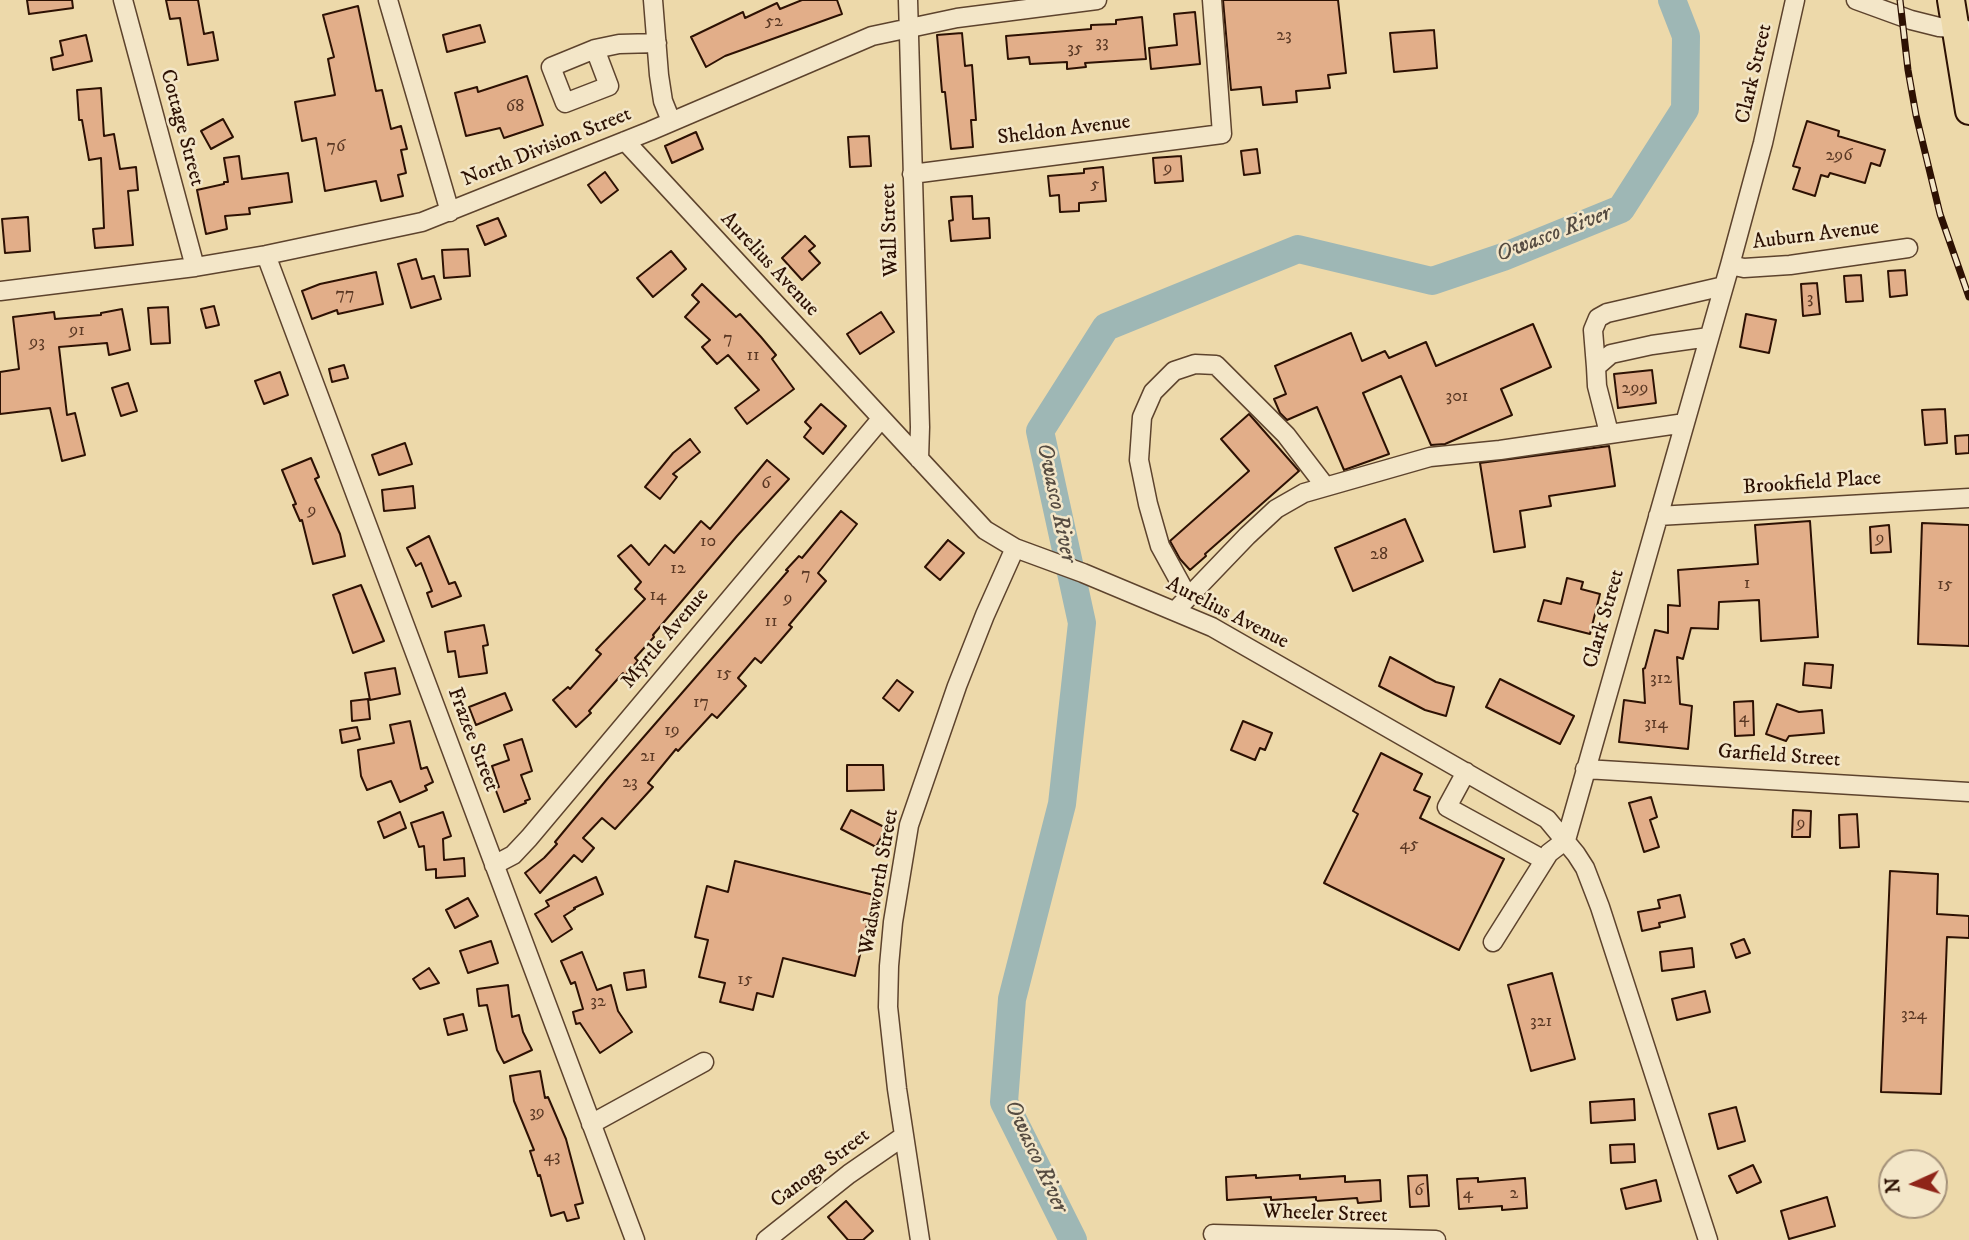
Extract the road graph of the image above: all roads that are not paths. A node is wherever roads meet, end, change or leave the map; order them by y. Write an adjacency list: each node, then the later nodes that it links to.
1 (123, 0): 22 (street, Cottage Street)
2 (388, 0): 18 (street)
3 (653, 0): 12 (street)
4 (908, 0): 10 (street, Wall Street)
5 (1097, 0): 10 (street, North Division Street)
6 (1212, 0): 17 (street, Sheldon Avenue)
7 (1795, 0): 21 (street, Clark Street)
8 (1856, 0): 11 (street)
9 (1951, 0): 11 (highway)
10 (908, 27): 15 (street, North Division Street); 17 (street, Wall Street)
11 (1962, 29): 14 (highway)
12 (657, 43): 13 (street); 15 (street)
13 (595, 49)
14 (1969, 111)
15 (671, 121): 16 (street, North Division Street)
16 (625, 141): 18 (street, North Division Street); 27 (street, Aurelius Avenue)
17 (912, 174): 30 (street, Wall Street)
18 (450, 212): 20 (street, North Division Street)
19 (1908, 248): 21 (street, Auburn Avenue)
20 (266, 255): 22 (street, North Division Street); 42 (street, Frazee Street)
21 (1730, 265): 23 (street, Clark Street)
22 (195, 267): 24 (street, North Division Street)
23 (1724, 286): 25 (street, Clark Street); 26 (street)
24 (0, 291)
25 (1709, 337): 26 (street); 28 (street, Clark Street)
26 (1596, 367): 29 (street)
27 (881, 419): 30 (street, Aurelius Avenue); 42 (street, Myrtle Avenue)
28 (1685, 423): 29 (street); 33 (street, Clark Street)
29 (1609, 433): 31 (street)
30 (919, 459): 34 (street, Aurelius Avenue)
31 (1325, 486): 35 (street); 35 (street)
32 (1969, 498): 33 (street, Brookfield Place)
33 (1658, 516): 37 (street, Clark Street)
34 (1022, 551): 36 (street, Aurelius Avenue); 46 (street, Wadsworth Street)
35 (1188, 597): 36 (street)
36 (1175, 611): 38 (street, Aurelius Avenue)
37 (1586, 769): 39 (street, Garfield Street); 40 (street, Clark Street)
38 (1466, 772): 40 (street, Aurelius Avenue); 41 (street)
39 (1969, 792)
40 (1566, 839): 41 (street); 52 (street)
41 (1544, 860): 43 (street)
42 (494, 865): 45 (street, Frazee Street)
43 (1493, 942)
44 (704, 1062): 45 (street)
45 (591, 1124): 48 (street, Frazee Street)
46 (904, 1136): 49 (street, Canoga Street); 50 (street, Wadsworth Street)
47 (1213, 1234): 51 (street, Wheeler Street)
48 (635, 1240)
49 (766, 1240)
50 (920, 1240)
51 (1436, 1240)
52 (1708, 1240)

